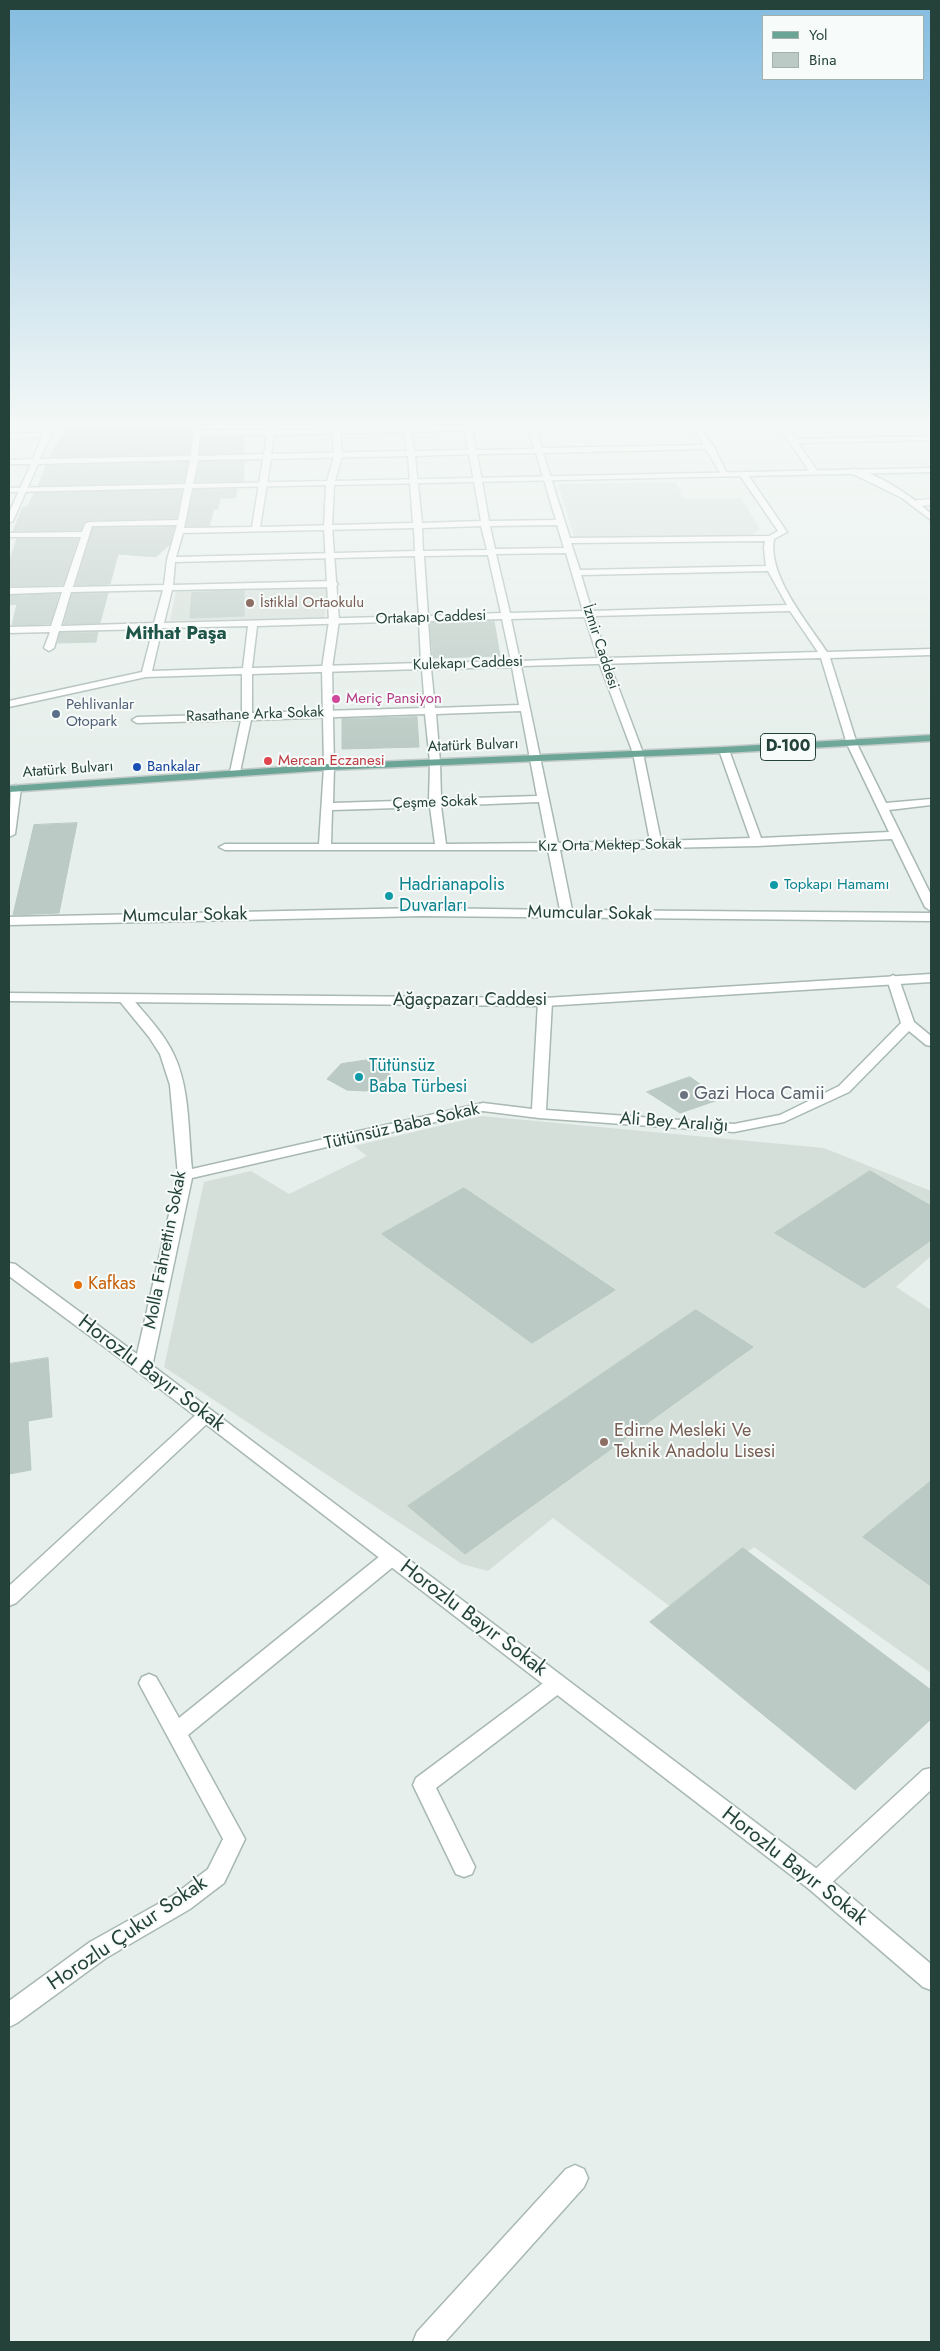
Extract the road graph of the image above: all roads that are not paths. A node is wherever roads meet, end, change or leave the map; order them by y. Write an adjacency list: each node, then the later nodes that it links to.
1 (84, 536): 18 (street)
2 (178, 536): 13 (street)
3 (328, 536): 12 (street)
4 (418, 536): 11 (street)
5 (488, 536): 10 (street)
6 (565, 536): 9 (street, İzmir Caddesi)
7 (775, 536): 8 (street)
8 (770, 538): 9 (street); 14 (street)
9 (568, 546): 10 (street); 15 (street, İzmir Caddesi)
10 (492, 552): 11 (street); 22 (street)
11 (419, 554): 12 (street); 23 (street)
12 (329, 556): 13 (street); 16 (street)
13 (171, 560): 17 (street)
14 (771, 568): 15 (street); 20 (street)
15 (577, 573): 21 (street, İzmir Caddesi)
16 (334, 584): 17 (street); 24 (street)
17 (168, 587): 18 (street); 26 (street)
18 (68, 590): 19 (street); 27 (street)
19 (9, 591)
20 (793, 608): 21 (street, Ortakapı Caddesi); 31 (street)
21 (588, 613): 22 (street, Ortakapı Caddesi); 32 (street, İzmir Caddesi)
22 (506, 615): 23 (street, Ortakapı Caddesi); 33 (street)
23 (423, 619): 24 (street, Ortakapı Caddesi); 34 (street)
24 (334, 621): 25 (street, Ortakapı Caddesi); 35 (street)
25 (253, 623): 26 (street, Ortakapı Caddesi); 36 (street)
26 (158, 625): 27 (street, Ortakapı Caddesi); 37 (street)
27 (54, 629): 28 (street, Ortakapı Caddesi); 29 (street)
28 (9, 630)
29 (49, 648)
30 (931, 652): 31 (street, Kulekapı Caddesi)
31 (824, 656): 32 (street, Kulekapı Caddesi); 45 (street)
32 (603, 660): 33 (street, Kulekapı Caddesi); 47 (street, İzmir Caddesi)
33 (514, 662): 34 (street, Kulekapı Caddesi); 39 (street)
34 (426, 665): 35 (street, Kulekapı Caddesi); 40 (street)
35 (327, 668): 36 (street, Kulekapı Caddesi); 41 (street)
36 (247, 671): 37 (street, Kulekapı Caddesi); 42 (street)
37 (146, 674): 38 (street, Kulekapı Caddesi)
38 (9, 704)
39 (524, 708): 40 (street, Rasathane Arka Sokak); 48 (street)
40 (431, 711): 41 (street, Rasathane Arka Sokak); 49 (street)
41 (327, 712): 42 (street, Rasathane Arka Sokak); 50 (street)
42 (248, 715): 43 (street, Rasathane Arka Sokak); 51 (street)
43 (137, 720)
44 (931, 738): 45 (main road, Atatürk Bulvarı / D-100)
45 (852, 744): 46 (main road, Atatürk Bulvarı / D-100); 57 (street)
46 (724, 750): 47 (main road, Atatürk Bulvarı / D-100); 60 (street)
47 (638, 754): 48 (main road, Atatürk Bulvarı / D-100); 61 (street, İzmir Caddesi)
48 (534, 758): 49 (main road, Atatürk Bulvarı / D-100); 53 (street)
49 (435, 762): 50 (main road, Atatürk Bulvarı / D-100); 54 (street)
50 (329, 767): 51 (main road, Atatürk Bulvarı / D-100); 56 (street)
51 (235, 772): 52 (main road, Atatürk Bulvarı / D-100)
52 (11, 788): 58 (street)
53 (542, 799): 54 (street, Çeşme Sokak); 64 (street)
54 (435, 802): 56 (street, Çeşme Sokak); 63 (street)
55 (931, 802): 57 (street)
56 (328, 807): 65 (street)
57 (882, 807): 59 (street)
58 (9, 834)
59 (895, 835): 60 (street, Kız Orta Mektep Sokak); 66 (street)
60 (757, 843): 61 (street, Kız Orta Mektep Sokak)
61 (656, 845): 64 (street, Kız Orta Mektep Sokak)
62 (225, 847): 65 (street, Kız Orta Mektep Sokak)
63 (441, 847): 64 (street, Kız Orta Mektep Sokak); 65 (street, Kız Orta Mektep Sokak)
64 (552, 847): 67 (street)
65 (325, 848)
66 (931, 907)
67 (567, 914): 68 (street, Mumcular Sokak); 69 (street, Mumcular Sokak)
68 (931, 917)
69 (9, 921)
70 (931, 978): 71 (street, Ağaçpazarı Caddesi)
71 (893, 979): 74 (street, Ağaçpazarı Caddesi); 75 (street)
72 (9, 997): 73 (street, Ağaçpazarı Caddesi)
73 (125, 999): 74 (street, Ağaçpazarı Caddesi); 78 (street, Molla Fahrettin Sokak)
74 (544, 1002): 77 (street)
75 (908, 1024): 76 (street); 77 (street, Ali Bey Aralığı)
76 (931, 1042)
77 (539, 1114): 78 (street, Tütünsüz Baba Sokak)
78 (185, 1175): 80 (street, Molla Fahrettin Sokak)
79 (9, 1268): 80 (street, Horozlu Bayır Sokak)
80 (143, 1367): 81 (street, Horozlu Bayır Sokak)
81 (206, 1415): 82 (street, Horozlu Bayır Sokak); 83 (street)
82 (392, 1557): 85 (street, Horozlu Bayır Sokak); 86 (street)
83 (9, 1598)
84 (149, 1683): 86 (street, Horozlu Çukur Sokak)
85 (557, 1684): 88 (street); 89 (street, Horozlu Bayır Sokak)
86 (176, 1732): 91 (street, Horozlu Çukur Sokak)
87 (931, 1777): 89 (street)
88 (464, 1867)
89 (817, 1882): 90 (street, Horozlu Bayır Sokak)
90 (931, 1979)
91 (9, 2015)
92 (575, 2178): 93 (street)
93 (427, 2342)

